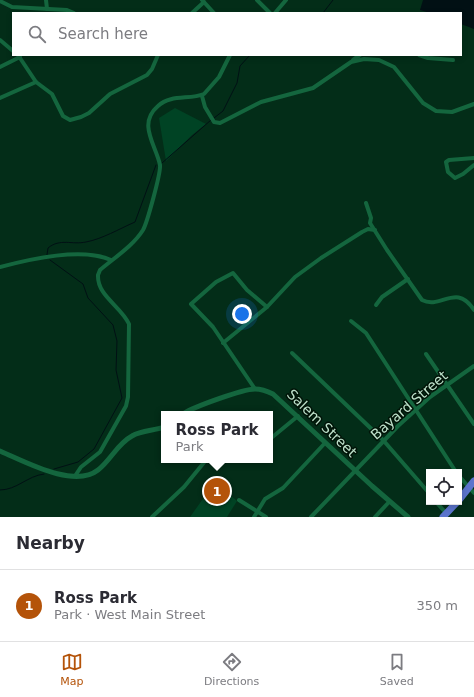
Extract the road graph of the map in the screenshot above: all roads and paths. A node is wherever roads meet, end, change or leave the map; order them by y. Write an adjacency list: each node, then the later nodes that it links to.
1 (46, 0): 6 (street)
2 (257, 0): 10 (street)
3 (286, 0): 11 (street)
4 (0, 1): 6 (street)
5 (203, 1): 8 (street); 9 (street)
6 (47, 9): 7 (street)
7 (72, 12)
8 (193, 12)
9 (213, 12)
10 (269, 12)
11 (276, 12)
12 (0, 40): 13 (street)
13 (12, 50)
14 (19, 56): 21 (street); 22 (street)
15 (158, 56): 22 (street)
16 (230, 56): 23 (street)
17 (359, 56): 20 (street)
18 (422, 56): 19 (street)
19 (453, 60)
20 (351, 62): 23 (street); 25 (street)
21 (0, 67)
22 (36, 82): 24 (street)
23 (202, 96): 30 (street)
24 (0, 98)
25 (474, 104)
26 (474, 158): 27 (street)
27 (474, 165)
28 (366, 203): 29 (street)
29 (375, 230): 32 (street); 34 (street)
30 (111, 260): 31 (street); 55 (street)
31 (0, 267)
32 (408, 279): 33 (street); 35 (street)
33 (376, 305)
34 (267, 307): 37 (street); 37 (street)
35 (474, 310)
36 (351, 321): 43 (street)
37 (223, 343): 42 (street)
38 (292, 353): 49 (street)
39 (426, 354): 41 (street)
40 (474, 366): 41 (street, Bayard Street)
41 (447, 385): 43 (street, Bayard Street); 46 (street)
42 (255, 389): 44 (street); 45 (street, Salem Street)
43 (416, 410): 49 (street, Bayard Street); 53 (street)
44 (189, 411)
45 (298, 416): 48 (street); 50 (street, Salem Street)
46 (474, 424)
47 (161, 428): 55 (street)
48 (273, 437)
49 (383, 440): 54 (street, Bayard Street); 58 (street)
50 (325, 443): 54 (street, Salem Street); 65 (street)
51 (0, 451): 55 (street)
52 (204, 463): 67 (street)
53 (454, 469)
54 (354, 470): 62 (street, Salem Street); 70 (street, Bayard Street)
55 (76, 476)
56 (462, 479): 59 (street)
57 (474, 481): 59 (highway)
58 (426, 490)
59 (472, 490): 60 (highway)
60 (462, 498)
61 (239, 500): 65 (street)
62 (389, 502): 71 (street); 72 (street, Salem Street)
63 (438, 505): 66 (street)
64 (454, 505): 66 (highway)
65 (257, 512): 68 (street); 69 (street)
66 (445, 515)
67 (152, 517)
68 (254, 517)
69 (266, 517)
70 (311, 517)
71 (375, 517)
72 (408, 517)

